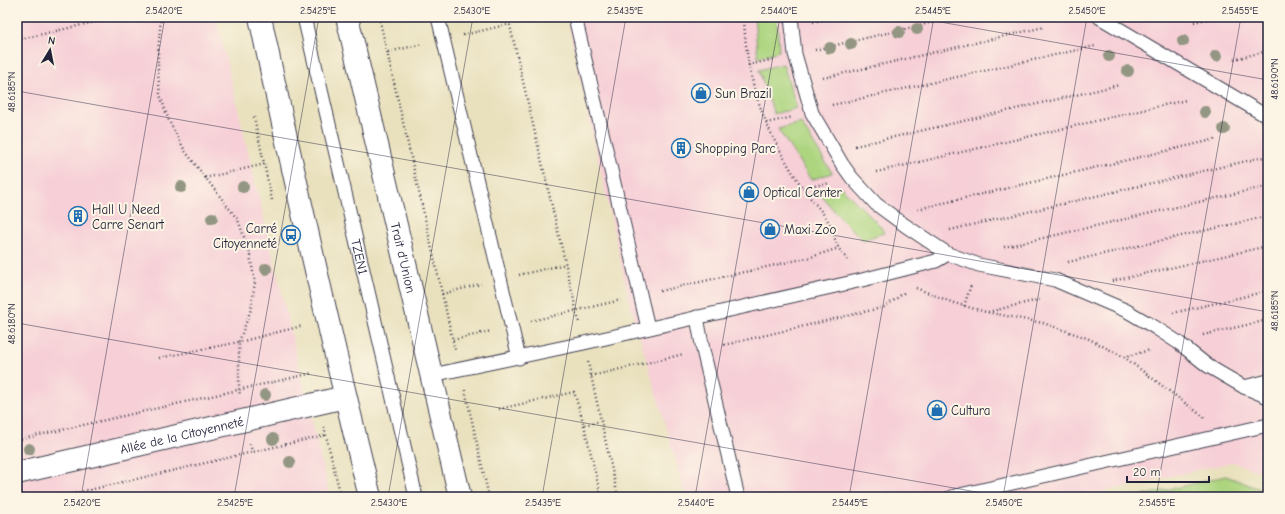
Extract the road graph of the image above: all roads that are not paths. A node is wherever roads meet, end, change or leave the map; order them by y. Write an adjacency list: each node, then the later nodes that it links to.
1 (260, 17): 16 (street)
2 (304, 17): 21 (lane, TZEN1)
3 (347, 17): 13 (street, Trait d'Union)
4 (438, 17): 12 (lane)
5 (575, 17): 11 (lane)
6 (791, 17): 9 (lane)
7 (1099, 17): 8 (lane)
8 (1268, 117)
9 (948, 254): 10 (lane); 15 (lane)
10 (697, 317): 11 (lane); 23 (lane)
11 (648, 328): 12 (lane)
12 (519, 358): 13 (lane)
13 (432, 375): 22 (street, Trait d'Union)
14 (1268, 381): 15 (lane)
15 (1244, 387): 17 (lane)
16 (345, 397): 19 (street, Allée de la Citoyenneté); 20 (street)
17 (1268, 397)
18 (1268, 425): 24 (lane)
19 (17, 473)
20 (370, 497)
21 (416, 497)
22 (460, 497)
23 (738, 497)
24 (951, 497)

